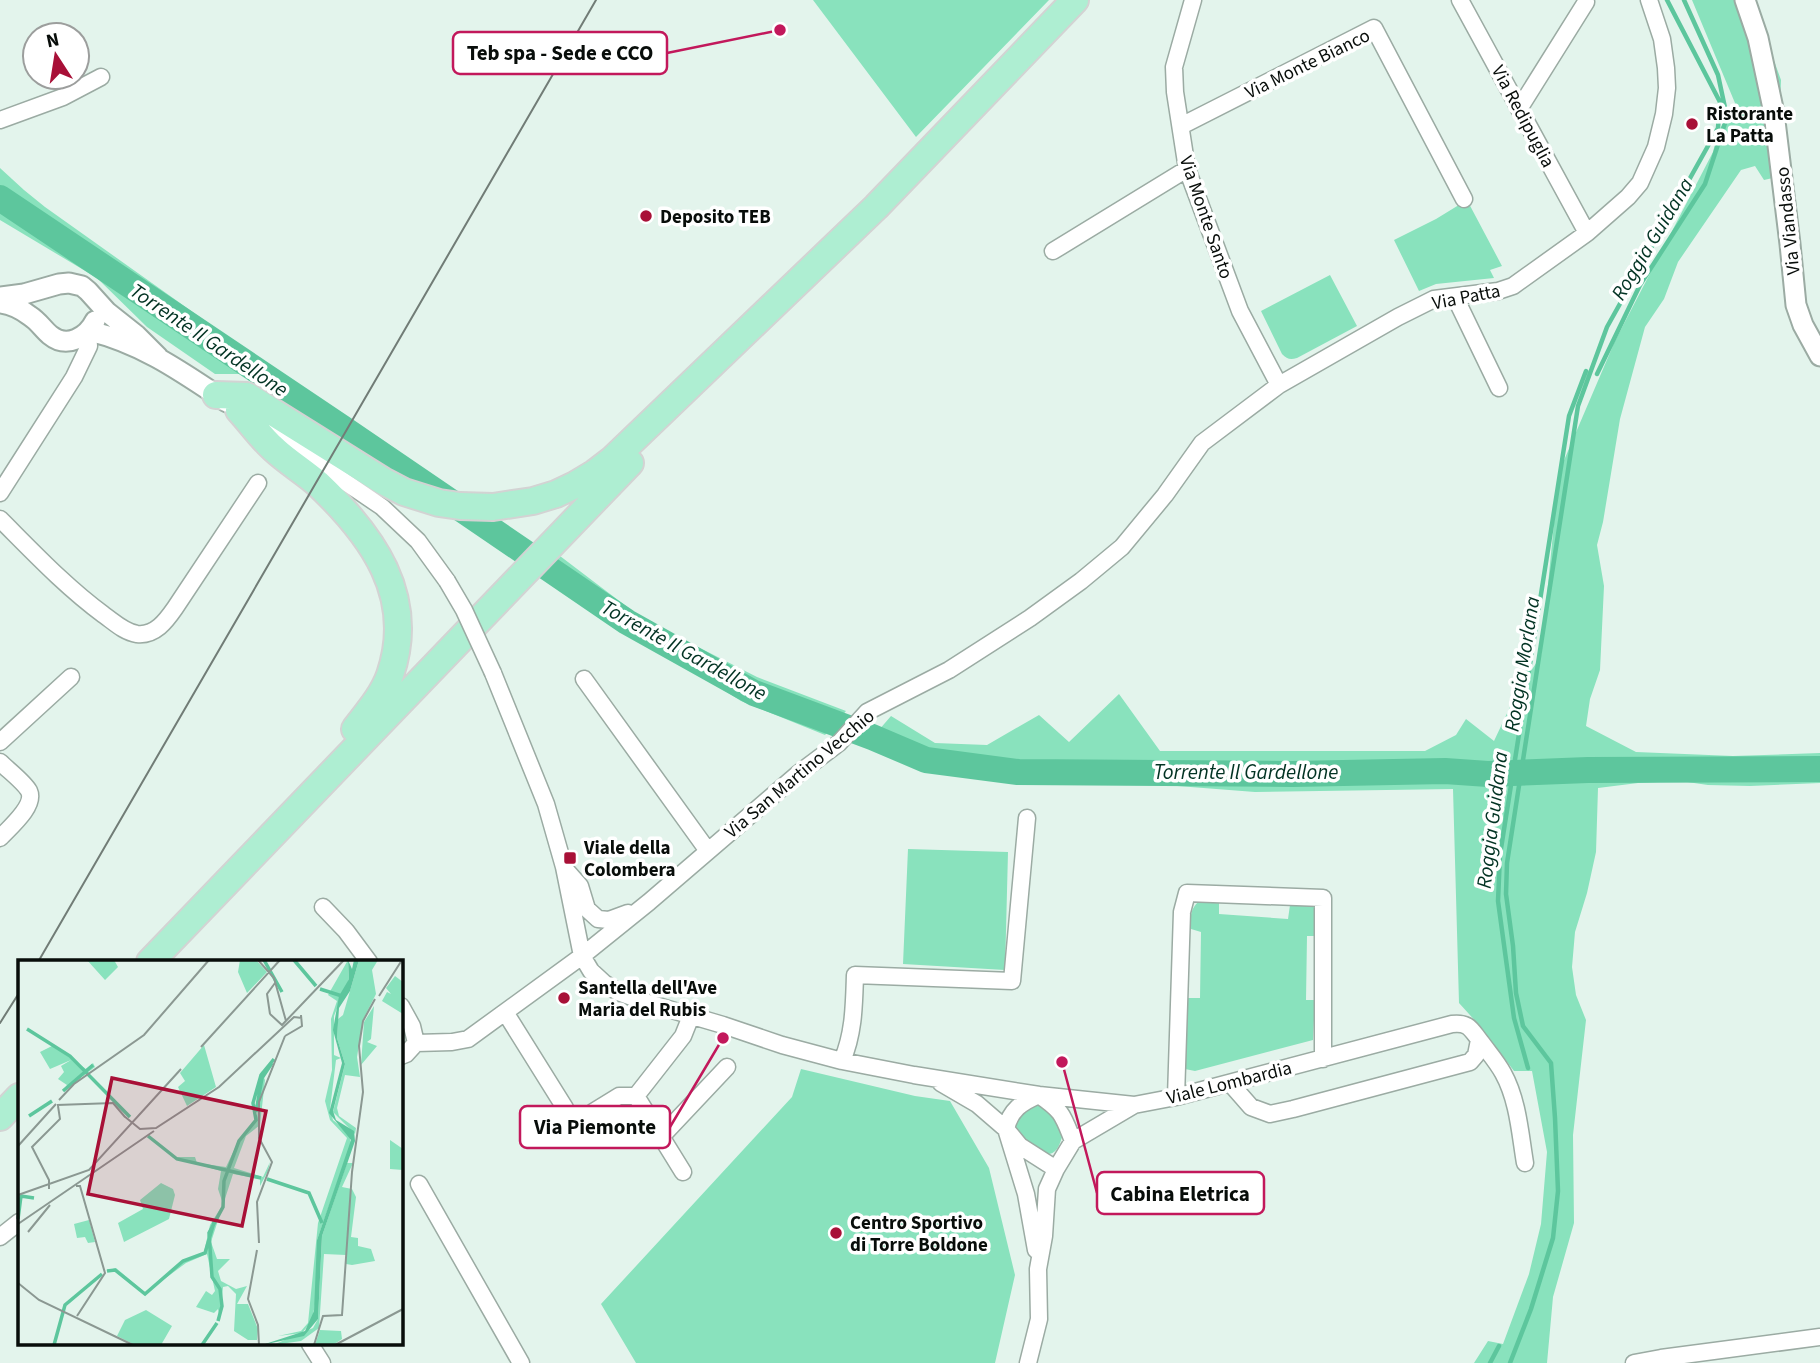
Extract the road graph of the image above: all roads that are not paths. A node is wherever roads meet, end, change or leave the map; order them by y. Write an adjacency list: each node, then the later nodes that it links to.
1 (1076, 0): 13 (highway)
2 (1193, 0): 10 (street, Via Monte Santo)
3 (1460, 0): 8 (street, Via Redipuglia)
4 (1649, 0): 14 (street, Via Patta)
5 (1745, 0): 23 (street, Via Viandasso)
6 (1586, 2): 8 (street)
7 (101, 77): 9 (street)
8 (1519, 109): 14 (street, Via Redipuglia)
9 (0, 120)
10 (1181, 126): 11 (street, Via Monte Santo); 12 (street, Via Monte Bianco)
11 (1187, 169): 15 (street); 26 (street, Via Monte Santo)
12 (1464, 198)
13 (876, 207): 28 (highway); 39 (highway)
14 (1587, 233): 17 (street, Via Patta)
15 (1053, 251)
16 (54, 286): 18 (street); 19 (street); 21 (street)
17 (1454, 297): 26 (street, Via Patta); 27 (street)
18 (0, 298)
19 (94, 299): 22 (street); 24 (street)
20 (0, 303): 21 (street)
21 (49, 332): 22 (street); 25 (street)
22 (89, 332): 24 (street); 25 (street)
23 (1820, 356)
24 (158, 357): 28 (street)
25 (70, 384): 31 (street)
26 (1279, 385): 40 (street, Via San Martino Vecchio)
27 (1499, 388)
28 (216, 395): 29 (street)
29 (239, 410): 39 (highway); 41 (street, bridge)
30 (258, 483): 32 (street)
31 (0, 493)
32 (0, 519)
33 (71, 677): 35 (street)
34 (584, 679): 40 (street, Via San Martino Vecchio)
35 (0, 742)
36 (0, 762): 38 (street)
37 (1027, 818): 54 (street)
38 (0, 838)
39 (270, 838): 45 (highway)
40 (708, 851): 42 (street, Via San Martino Vecchio)
41 (564, 867): 42 (street); 44 (street)
42 (649, 902): 44 (street, Via San Martino Vecchio)
43 (323, 907): 46 (street)
44 (582, 956): 48 (street, Via San Martino Vecchio); 49 (street)
45 (152, 960)
46 (368, 960)
47 (402, 1008): 51 (street)
48 (505, 1012): 51 (street, Via San Martino Vecchio); 63 (street)
49 (691, 1016): 54 (street); 59 (street)
50 (1479, 1041): 53 (street, Viale Lombardia); 57 (street); 69 (street, Viale Lombardia)
51 (416, 1042): 52 (street)
52 (402, 1056)
53 (1323, 1059): 57 (street, Viale Lombardia); 60 (street)
54 (842, 1061): 56 (street)
55 (727, 1066): 67 (street)
56 (933, 1078): 58 (street); 66 (street)
57 (1230, 1083): 60 (street, Viale Lombardia)
58 (1039, 1095): 62 (street); 66 (street); 68 (street)
59 (636, 1096): 64 (street); 67 (street)
60 (1176, 1097): 62 (street, Viale Lombardia)
61 (18, 1098): 65 (highway)
62 (1134, 1105): 68 (street, Viale Lombardia)
63 (565, 1108)
64 (593, 1112)
65 (0, 1117)
66 (1006, 1129): 70 (street); 75 (street)
67 (661, 1137): 71 (street)
68 (1073, 1141): 70 (street, Viale Lombardia)
69 (1524, 1163)
70 (1056, 1169): 75 (street, Viale Lombardia)
71 (683, 1172)
72 (419, 1184): 79 (street)
73 (18, 1223): 74 (street)
74 (0, 1237)
75 (1038, 1269): 80 (street, Viale Lombardia)
76 (1820, 1337): 81 (street)
77 (311, 1346): 78 (street)
78 (321, 1363)
79 (521, 1363)
80 (1028, 1363)
81 (1634, 1363)

